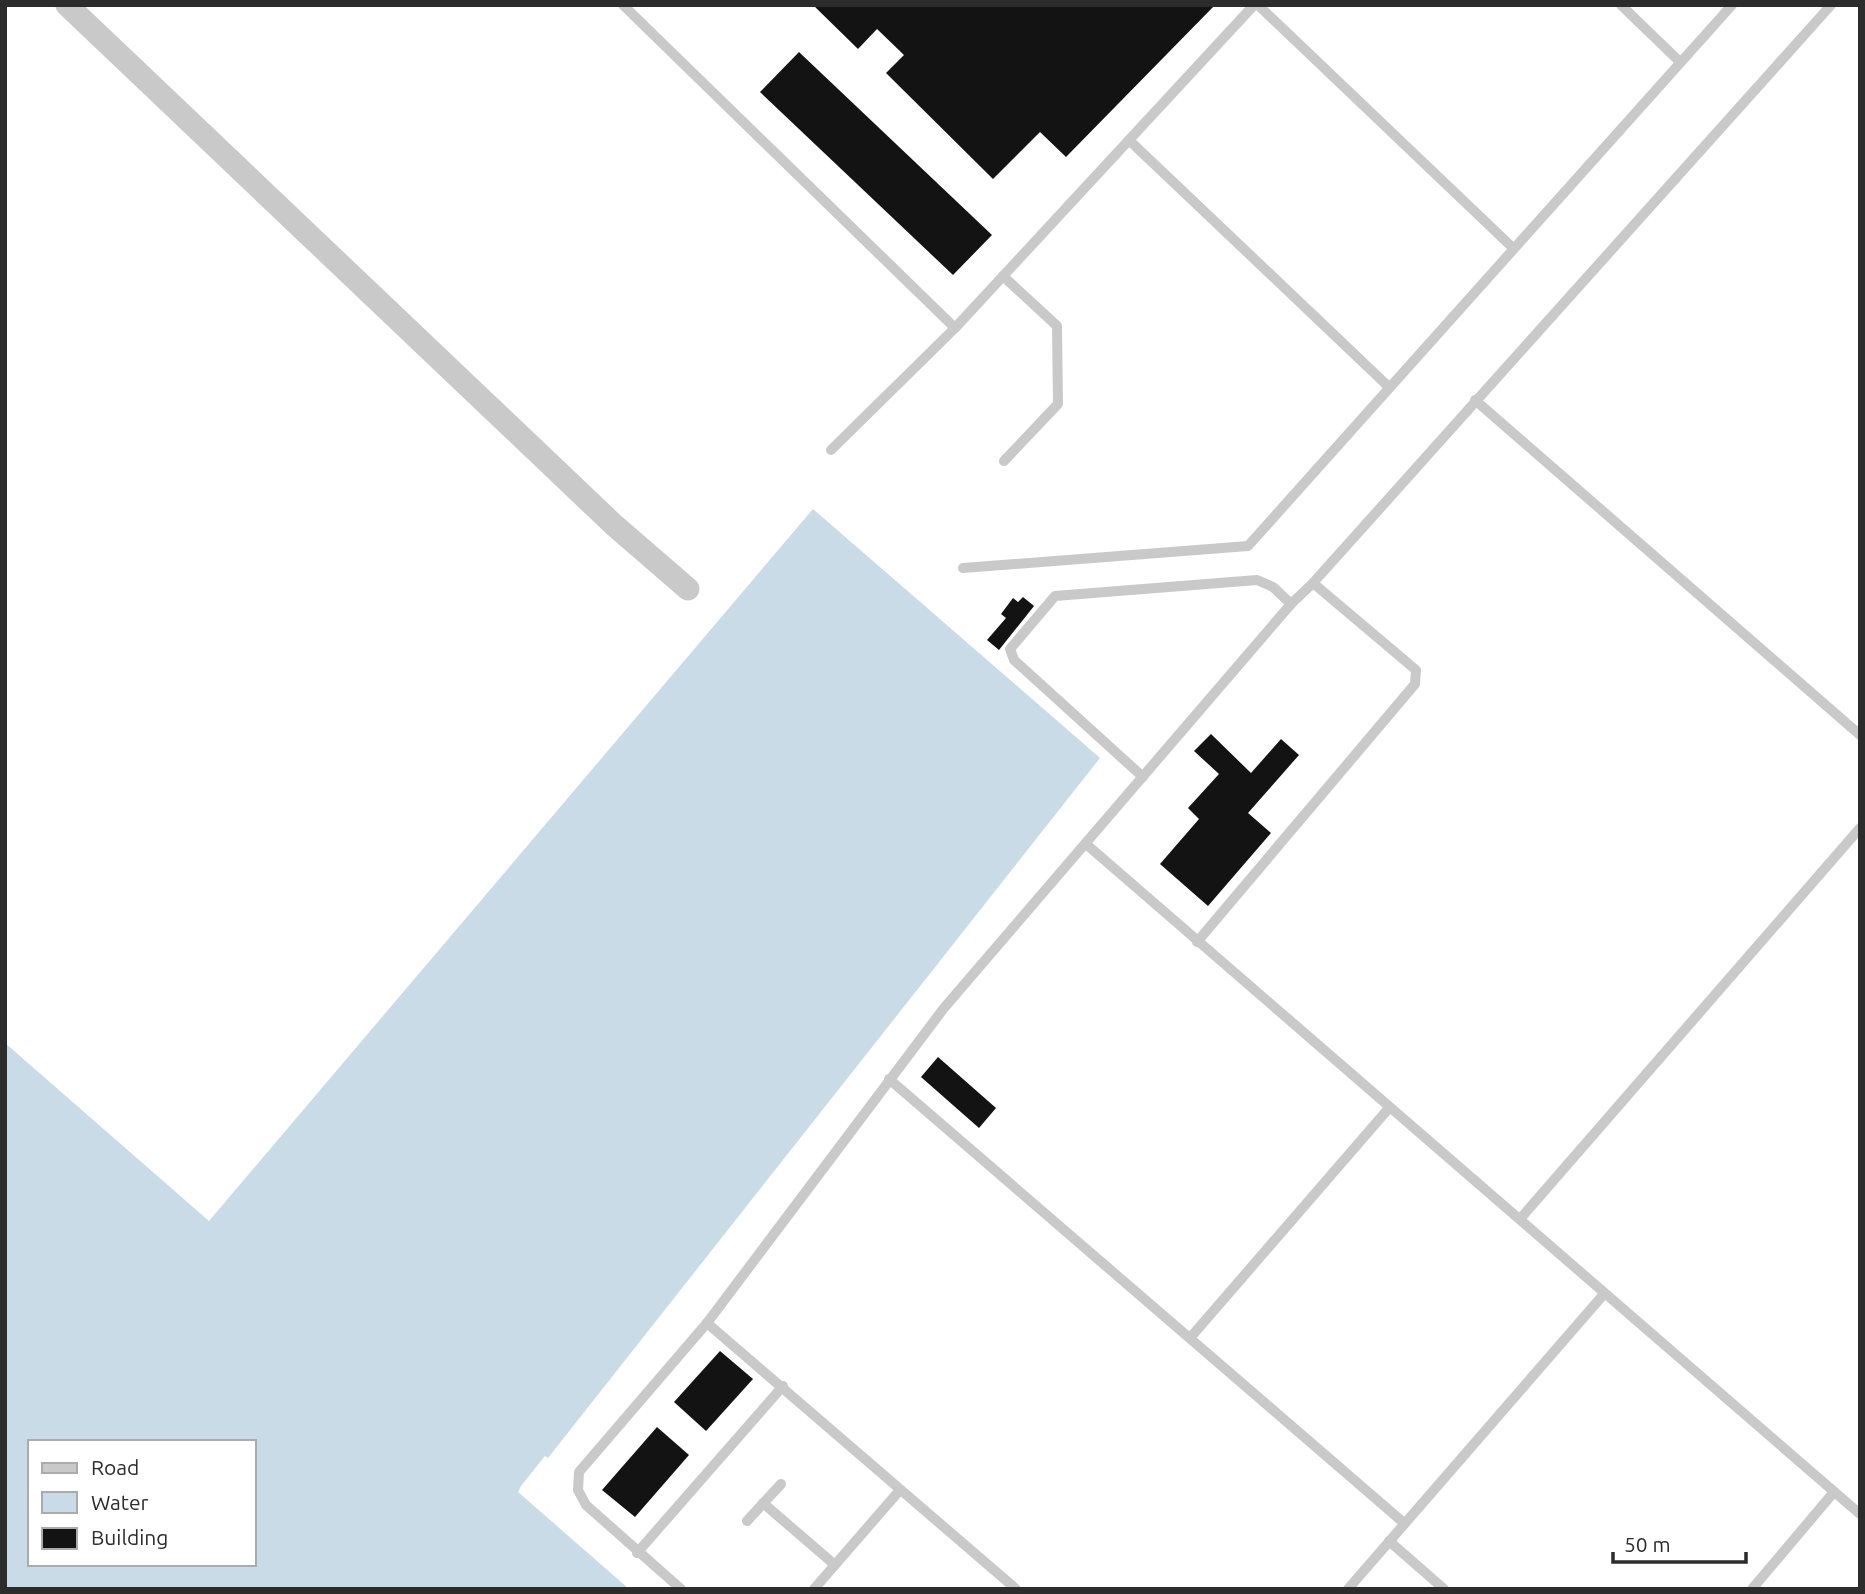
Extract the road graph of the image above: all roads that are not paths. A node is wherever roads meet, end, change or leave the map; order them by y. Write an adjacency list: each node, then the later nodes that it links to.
1 (67, 5): 18 (street)
2 (623, 5): 11 (lane)
3 (1256, 5): 8 (lane); 9 (lane)
4 (1621, 5): 7 (lane)
5 (1732, 5): 7 (lane)
6 (1831, 5): 13 (lane)
7 (1680, 62): 9 (lane)
8 (1129, 140): 10 (lane); 12 (lane)
9 (1513, 248): 12 (lane)
10 (1003, 276): 11 (lane); 15 (lane)
11 (955, 328): 14 (lane)
12 (1389, 387): 16 (lane)
13 (1475, 400): 17 (lane); 20 (lane)
14 (831, 450)
15 (1004, 461)
16 (963, 568)
17 (1313, 583): 19 (lane); 24 (lane)
18 (688, 589)
19 (1291, 604): 21 (lane); 21 (lane)
20 (1860, 735)
21 (1143, 777): 23 (lane)
22 (1860, 828): 27 (lane)
23 (1086, 844): 24 (lane); 25 (lane)
24 (1197, 942): 26 (lane)
25 (889, 1079): 29 (lane); 30 (lane)
26 (1389, 1108): 27 (lane); 30 (lane)
27 (1520, 1219): 28 (lane)
28 (1604, 1294): 34 (lane); 38 (lane)
29 (708, 1323): 31 (lane); 40 (lane)
30 (1190, 1338): 38 (lane)
31 (783, 1386): 33 (lane); 40 (lane)
32 (781, 1484): 35 (lane)
33 (900, 1490): 41 (lane); 44 (lane)
34 (1834, 1492): 36 (lane); 47 (lane)
35 (763, 1503): 37 (lane); 41 (lane)
36 (1860, 1514)
37 (747, 1521)
38 (1404, 1523): 39 (lane)
39 (1389, 1541): 45 (lane); 46 (lane)
40 (638, 1553): 42 (lane)
41 (835, 1565): 43 (lane)
42 (681, 1589)
43 (814, 1589)
44 (1016, 1589)
45 (1348, 1589)
46 (1444, 1589)
47 (1752, 1589)

